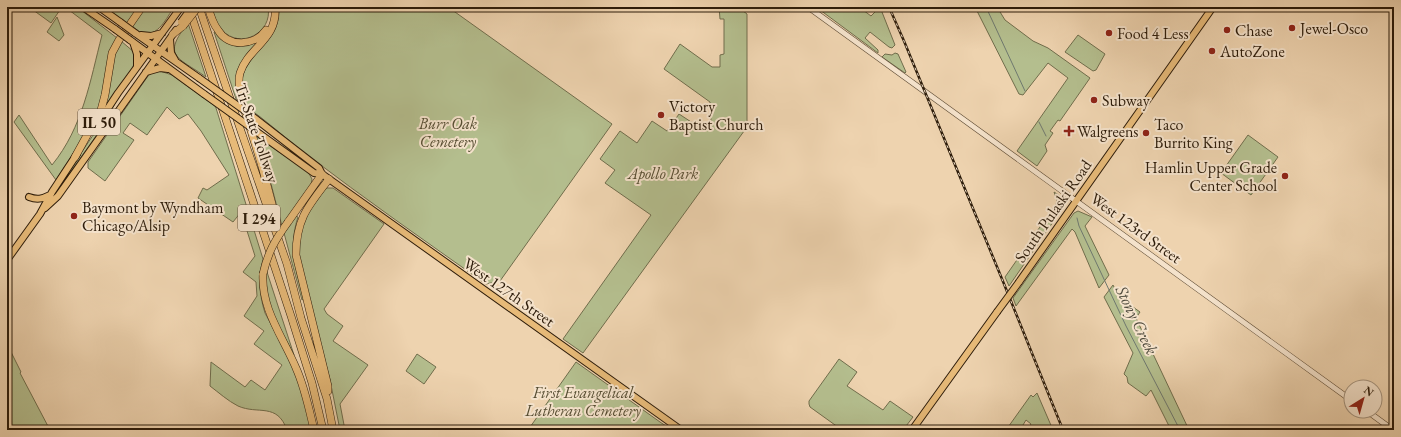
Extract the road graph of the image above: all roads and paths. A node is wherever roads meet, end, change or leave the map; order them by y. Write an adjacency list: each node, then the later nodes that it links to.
1 (83, 7): 16 (main road, West 127th Street, bridge)
2 (99, 7): 14 (main road, West 127th Street, bridge)
3 (142, 7): 25 (highway)
4 (190, 7): 12 (main road, bridge); 38 (highway, Tri-State Tollway / I 294)
5 (199, 7): 12 (highway, bridge); 33 (highway, Tri-State Tollway / I 294)
6 (208, 7): 7 (highway)
7 (272, 7)
8 (275, 7): 33 (highway)
9 (808, 7): 30 (street, West 123rd Street)
10 (1213, 7): 30 (main road, South Pulaski Road)
11 (179, 9): 13 (main road, IL 50)
12 (182, 24): 15 (highway)
13 (162, 33): 14 (main road); 17 (main road, IL 50)
14 (137, 34): 17 (main road, West 127th Street)
15 (171, 37): 18 (main road, IL 50); 21 (main road)
16 (132, 41): 19 (main road, West 127th Street); 22 (main road)
17 (153, 45): 18 (main road, West 127th Street); 19 (main road, IL 50)
18 (161, 51): 20 (main road, IL 50); 21 (main road, West 127th Street)
19 (148, 53): 20 (main road, West 127th Street); 22 (main road, IL 50)
20 (156, 59): 23 (main road, West 127th Street); 24 (main road, IL 50)
21 (176, 62): 26 (main road, West 127th Street, bridge)
22 (138, 66): 25 (main road, IL 50)
23 (169, 69): 24 (main road); 26 (main road, West 127th Street, bridge)
24 (146, 72): 31 (main road, IL 50)
25 (75, 157): 28 (main road, IL 50)
26 (322, 174): 27 (main road, West 127th Street); 37 (highway, bridge)
27 (329, 179): 35 (highway); 40 (main road, West 127th Street)
28 (50, 195): 29 (main road); 31 (main road, IL 50)
29 (28, 197)
30 (1076, 201): 34 (street, West 123rd Street); 41 (main road, South Pulaski Road, bridge)
31 (40, 214): 32 (main road, IL 50)
32 (7, 260)
33 (288, 264): 35 (highway, Tri-State Tollway / I 294)
34 (1343, 394)
35 (327, 399): 39 (highway, Tri-State Tollway / I 294)
36 (1378, 419): 42 (street)
37 (314, 430)
38 (323, 430)
39 (333, 430)
40 (681, 430)
41 (912, 430)
42 (1393, 430)

